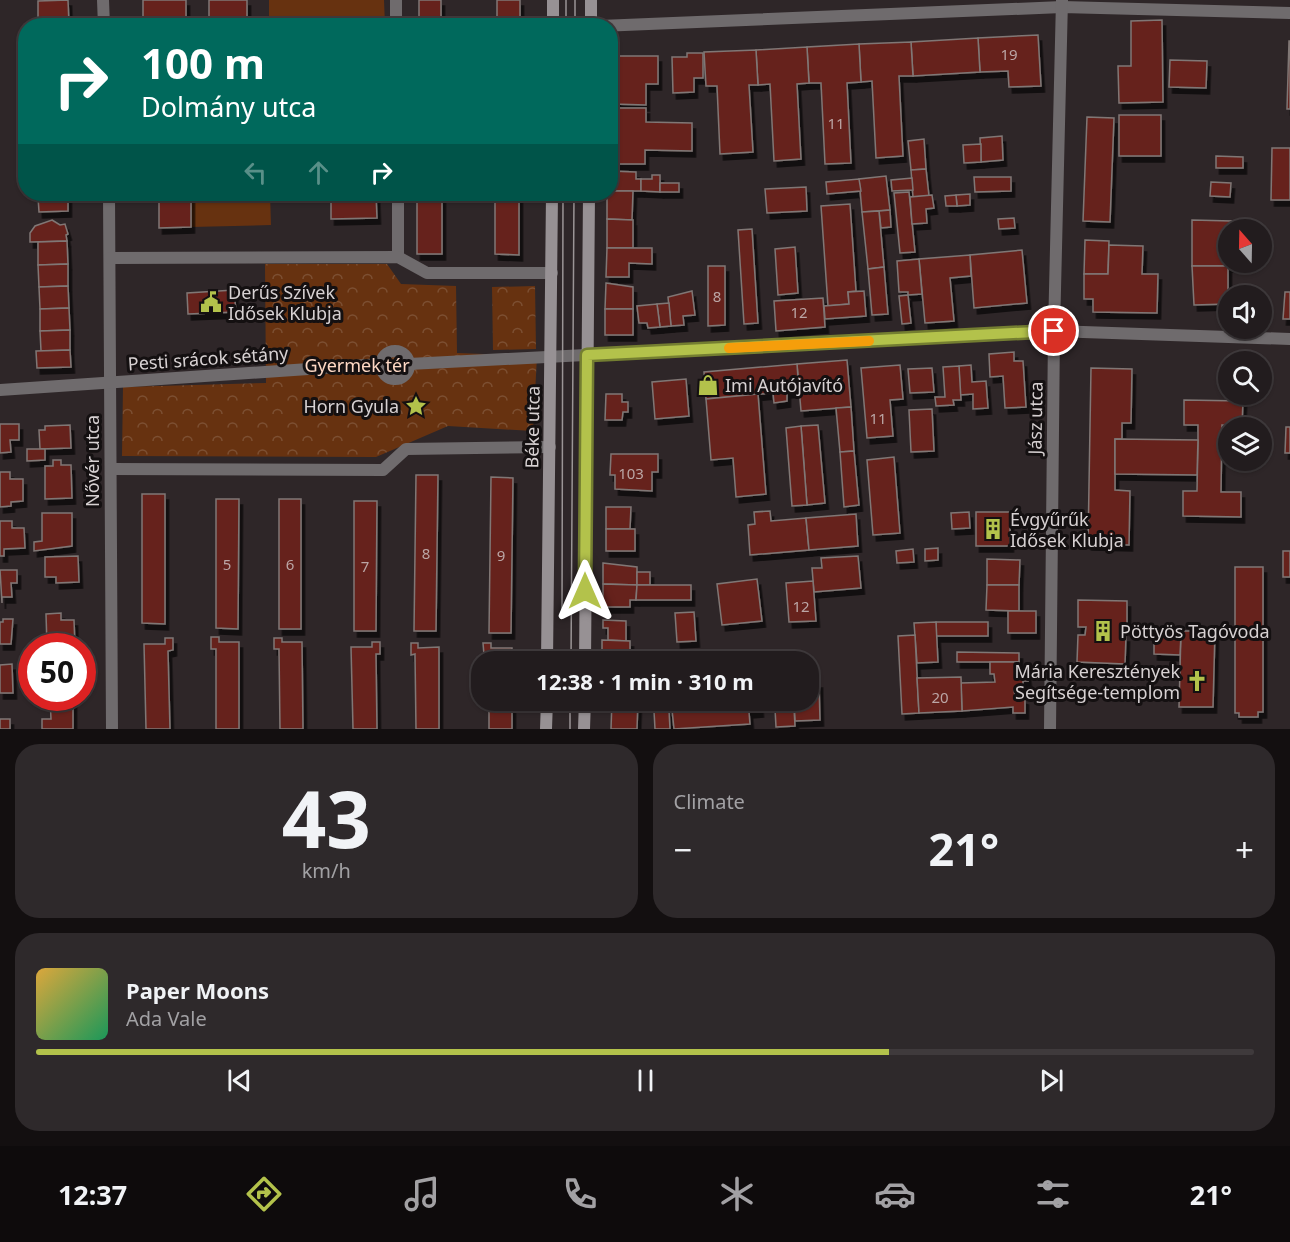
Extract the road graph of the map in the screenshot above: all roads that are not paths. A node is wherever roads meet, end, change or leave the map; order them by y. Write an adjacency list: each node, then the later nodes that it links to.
1 (103, 0): 7 (street)
2 (396, 0): 8 (street)
3 (553, 0): 9 (main road)
4 (591, 0): 10 (main road)
5 (1062, 4): 6 (street); 11 (street); 19 (street, Jász utca)
6 (1290, 13)
7 (104, 18)
8 (396, 18)
9 (553, 18)
10 (591, 18)
11 (618, 25)
12 (109, 201): 17 (street, Nővér utca)
13 (398, 201): 16 (street)
14 (552, 201): 18 (main road, Béke utca)
15 (589, 201): 21 (main road)
16 (398, 257): 17 (street); 18 (street)
17 (110, 258): 25 (street, Nővér utca)
18 (552, 273): 22 (main road, Béke utca)
19 (1054, 331): 20 (street, Pesti srácok sétány); 21 (street, Pesti srácok sétány); 36 (street, Jász utca)
20 (1290, 339)
21 (587, 355): 22 (street, Pesti srácok sétány); 30 (main road)
22 (551, 356): 24 (street, Pesti srácok sétány); 27 (main road, Béke utca)
23 (381, 364): 24 (street, Pesti srácok sétány); 24 (street, Pesti srácok sétány); 25 (street, Pesti srácok sétány)
24 (409, 364)
25 (110, 383): 26 (street, Pesti srácok sétány); 28 (street, Nővér utca)
26 (0, 390)
27 (550, 447): 28 (street); 29 (main road, Béke utca)
28 (111, 469): 33 (street, Nővér utca)
29 (547, 651)
30 (585, 651)
31 (547, 711): 34 (main road)
32 (585, 711): 35 (main road)
33 (112, 729)
34 (546, 729)
35 (584, 729)
36 (1050, 729)

